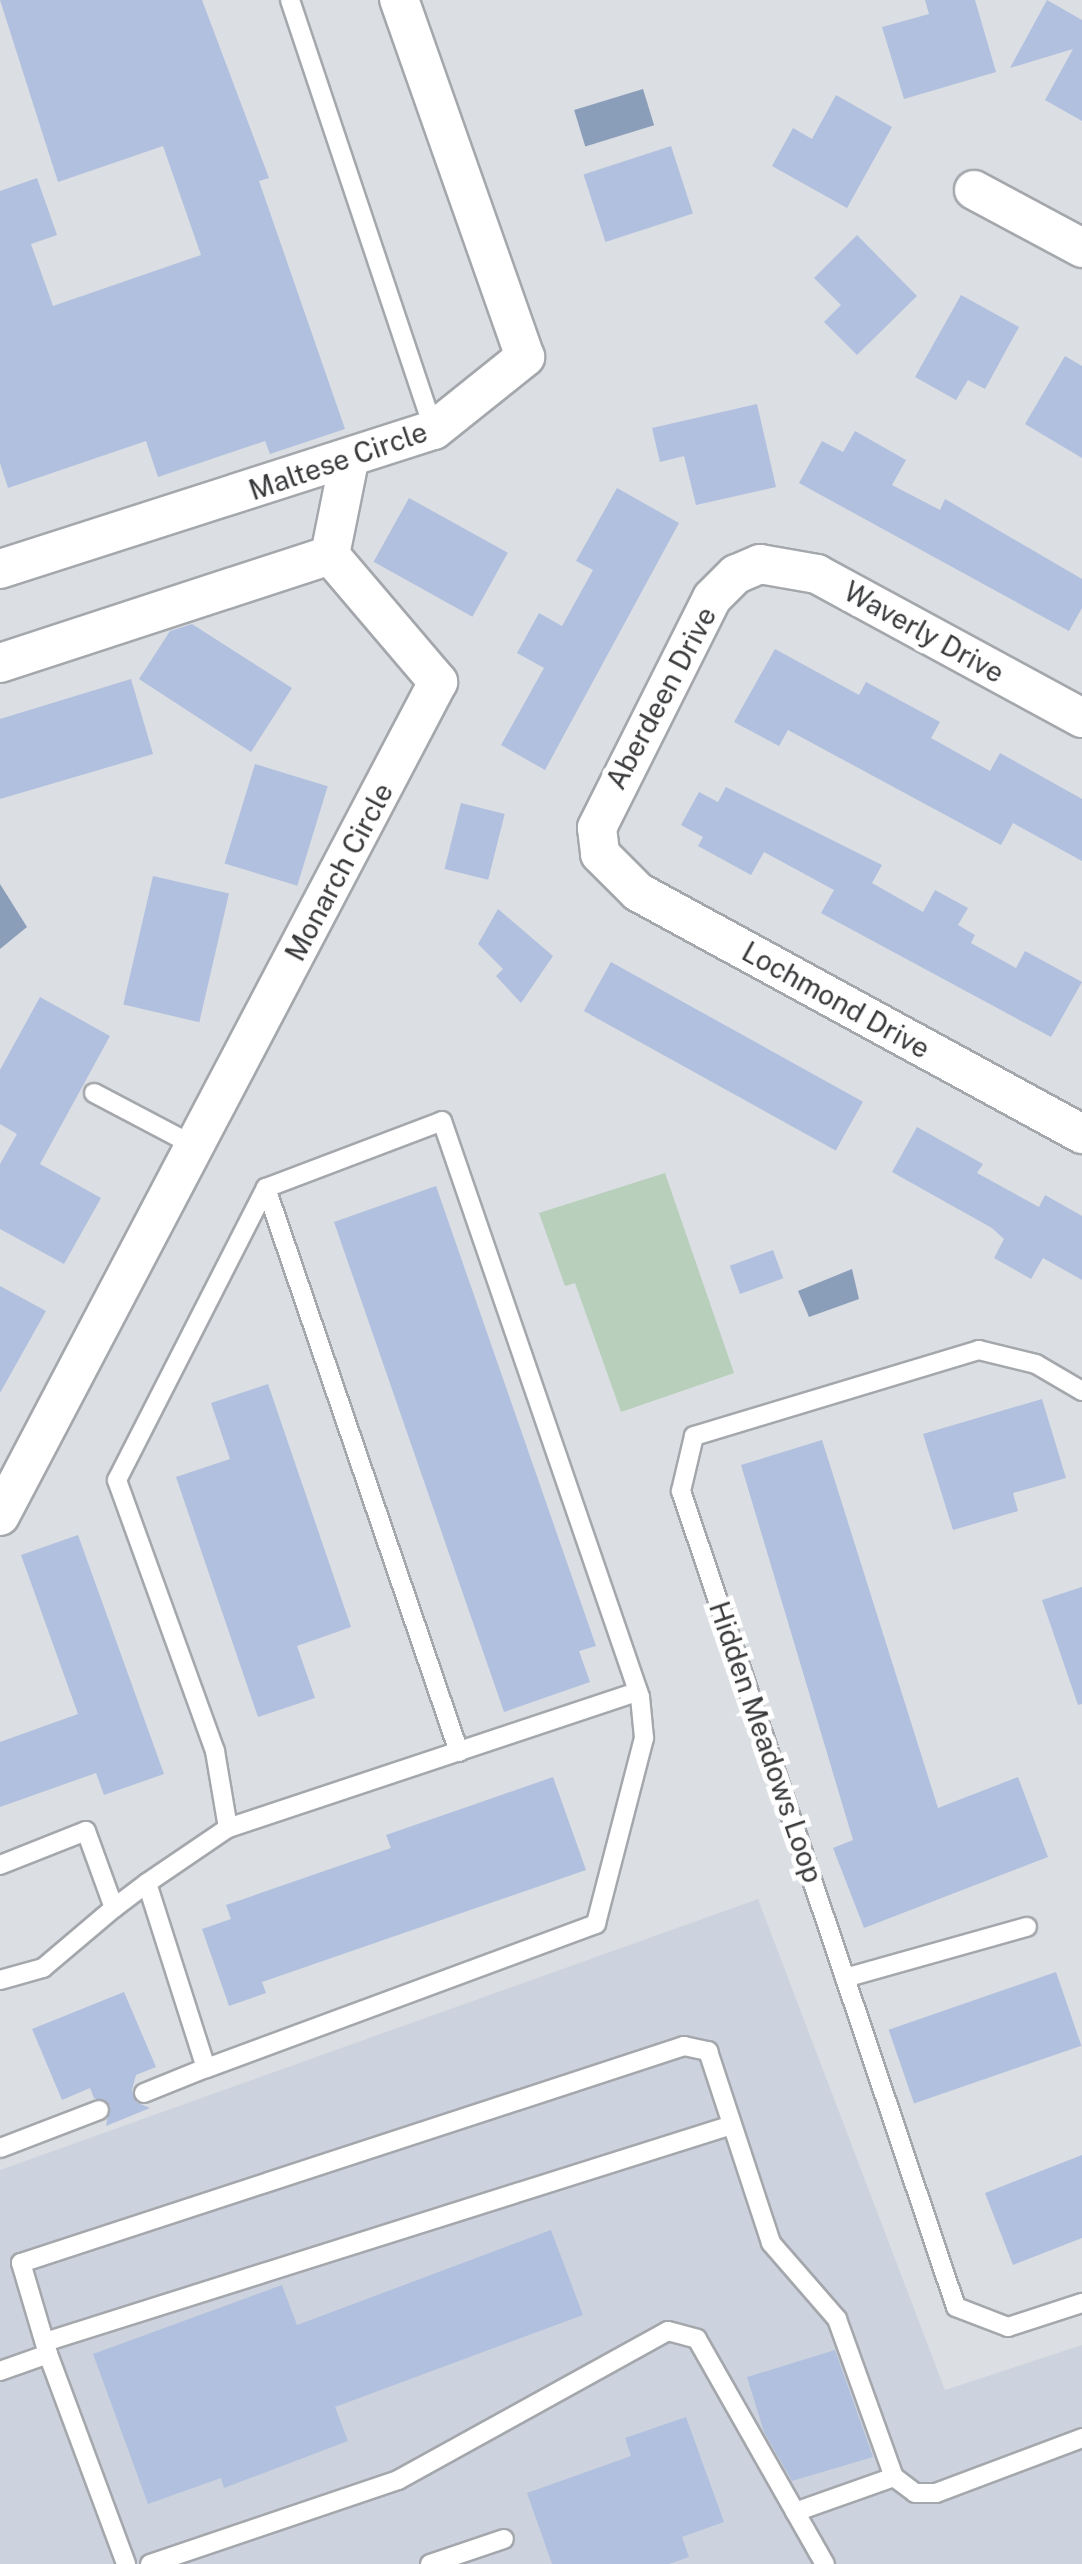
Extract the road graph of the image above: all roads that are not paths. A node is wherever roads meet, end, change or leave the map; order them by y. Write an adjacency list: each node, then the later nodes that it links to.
1 (290, 0): 5 (lane)
2 (399, 0): 5 (street, Maltese Circle)
3 (974, 190): 4 (street)
4 (1082, 248)
5 (434, 430): 6 (street, Maltese Circle)
6 (349, 462): 7 (street); 9 (street, Maltese Circle)
7 (330, 555): 10 (street); 15 (street, Monarch Circle)
8 (760, 564): 11 (street, Waverly Drive); 12 (street, Aberdeen Drive)
9 (0, 569)
10 (0, 663)
11 (1082, 718)
12 (600, 854): 14 (street, Lochmond Drive)
13 (94, 1094): 15 (lane)
14 (1082, 1134)
15 (195, 1146): 18 (street, Monarch Circle)
16 (266, 1188): 19 (lane); 20 (lane); 21 (lane)
17 (1082, 1390): 26 (lane, Hidden Meadows Loop)
18 (0, 1516)
19 (638, 1692): 20 (lane); 28 (lane)
20 (459, 1752): 21 (lane)
21 (228, 1828): 23 (lane)
22 (0, 1865): 24 (lane)
23 (147, 1883): 24 (lane); 28 (lane)
24 (114, 1908): 27 (lane)
25 (1028, 1928): 26 (lane)
26 (845, 1978): 33 (lane, Hidden Meadows Loop)
27 (0, 1980)
28 (206, 2068): 29 (lane)
29 (144, 2093)
30 (99, 2110): 32 (lane)
31 (730, 2126): 34 (lane); 34 (lane); 37 (lane)
32 (0, 2148)
33 (1082, 2304)
34 (47, 2348): 35 (lane); 40 (lane)
35 (0, 2371)
36 (1082, 2438): 37 (lane)
37 (894, 2477): 38 (lane)
38 (795, 2512): 41 (lane); 43 (lane)
39 (504, 2539): 42 (lane)
40 (126, 2564)
41 (150, 2564)
42 (430, 2564)
43 (824, 2564)

